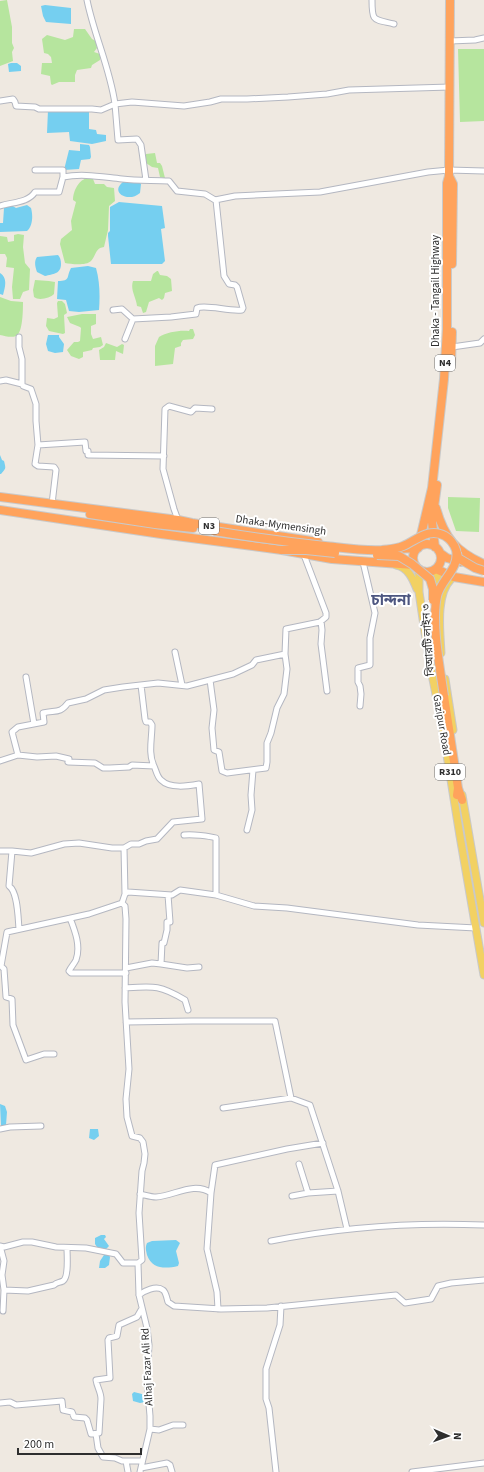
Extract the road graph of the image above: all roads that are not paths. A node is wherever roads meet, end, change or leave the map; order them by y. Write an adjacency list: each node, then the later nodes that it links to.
1 (87, 0): 9 (street)
2 (372, 0): 4 (street)
3 (450, 0): 6 (highway, Dhaka - Tangail Highway / N4)
4 (394, 24)
5 (484, 38): 6 (street)
6 (450, 41): 7 (highway, Dhaka - Tangail Highway / N4)
7 (450, 87): 9 (street); 12 (highway, Dhaka - Tangail Highway / N4)
8 (0, 101): 9 (street)
9 (115, 104): 14 (street)
10 (35, 170): 13 (street)
11 (484, 171): 12 (street)
12 (449, 173): 15 (street); 22 (highway, Dhaka - Tangail Highway / N4); 36 (highway, Dhaka - Tangail Highway / N4)
13 (63, 177): 14 (street); 16 (street)
14 (146, 180): 15 (street)
15 (216, 200): 18 (street)
16 (0, 206)
17 (113, 310): 18 (street)
18 (133, 319): 20 (street)
19 (20, 337): 24 (street)
20 (125, 339)
21 (484, 339): 22 (street)
22 (452, 347): 30 (highway, Dhaka - Tangail Highway / N4)
23 (0, 381): 24 (street)
24 (22, 384): 26 (street)
25 (212, 409): 27 (street)
26 (38, 445): 27 (street); 31 (street)
27 (164, 456): 33 (street)
28 (0, 497): 31 (highway, Dhaka-Mymensingh / N3)
29 (0, 501): 35 (highway)
30 (435, 503): 38 (highway, Dhaka - Tangail Highway / N4); 43 (highway)
31 (52, 504): 33 (highway, Dhaka-Mymensingh / N3)
32 (0, 510): 37 (highway, N3)
33 (178, 520): 34 (highway, Dhaka-Mymensingh / N3)
34 (192, 523): 35 (highway); 36 (highway, Dhaka-Mymensingh / N3)
35 (210, 530): 39 (highway, bridge)
36 (418, 548): 38 (highway, Dhaka-Mymensingh / N3); 44 (highway)
37 (282, 550): 40 (highway, N3); 60 (highway, বিআরটি লাইন ৩, bridge)
38 (438, 550): 45 (highway, N3); 46 (highway)
39 (456, 551): 47 (highway, bridge); 60 (highway, বিআরটি লাইন ৩, bridge)
40 (304, 555): 41 (highway, N3); 52 (street)
41 (363, 562): 42 (highway, N3); 61 (street)
42 (385, 563): 44 (highway, N3); 50 (main road)
43 (484, 564)
44 (417, 567): 46 (highway, N3); 50 (main road, Gazipur Road / R310)
45 (484, 568)
46 (436, 569): 48 (highway, N3); 51 (main road)
47 (484, 571)
48 (454, 577): 49 (highway, N3); 51 (main road, Gazipur Road / R310)
49 (484, 582)
50 (419, 592): 79 (main road, Gazipur Road / R310)
51 (442, 602): 67 (main road, Gazipur Road / R310)
52 (321, 621): 54 (street); 59 (street)
53 (175, 652): 58 (street)
54 (285, 654): 56 (street); 66 (street)
55 (26, 677): 62 (street)
56 (210, 680): 58 (street); 66 (street)
57 (141, 685): 58 (street); 62 (street); 65 (street)
58 (182, 685)
59 (327, 691)
60 (442, 696): 67 (highway, বিআরটি লাইন ৩)
61 (360, 706)
62 (34, 724): 63 (street)
63 (18, 755): 64 (street); 65 (street)
64 (0, 761)
65 (154, 766): 70 (street)
66 (253, 770): 68 (street)
67 (459, 794): 78 (main road, Gazipur Road / R310); 81 (main road, বিআরটি লাইন ৩)
68 (247, 830)
69 (184, 835): 75 (street)
70 (124, 848): 72 (street); 73 (street)
71 (0, 851): 72 (street)
72 (12, 851): 80 (street)
73 (124, 894): 74 (street); 76 (street)
74 (168, 895): 75 (street); 82 (street)
75 (216, 895): 79 (street)
76 (122, 902): 77 (street); 85 (street)
77 (70, 918): 80 (street); 85 (street)
78 (484, 923)
79 (476, 928): 86 (main road, Gazipur Road / R310)
80 (19, 929): 83 (street)
81 (484, 947)
82 (161, 964): 84 (street); 85 (street)
83 (1, 966): 90 (street)
84 (199, 967)
85 (126, 970): 87 (street)
86 (484, 975)
87 (126, 988): 88 (street); 89 (street)
88 (188, 1010)
89 (126, 1022): 91 (street); 100 (street)
90 (54, 1054)
91 (291, 1098): 92 (street); 95 (street)
92 (223, 1108)
93 (41, 1126): 94 (street)
94 (0, 1129)
95 (323, 1143): 97 (street); 98 (street)
96 (299, 1164): 99 (street)
97 (338, 1191): 99 (street); 103 (street)
98 (211, 1193): 100 (street); 112 (street)
99 (308, 1193): 101 (street)
100 (140, 1194): 107 (street, Alhaj Fazar Ali Rd)
101 (292, 1196)
102 (484, 1224): 103 (street)
103 (347, 1229): 104 (street)
104 (271, 1241)
105 (0, 1246): 106 (street); 109 (street)
106 (67, 1248): 107 (street); 109 (street)
107 (138, 1263): 110 (street, Alhaj Fazar Ali Rd)
108 (484, 1280): 111 (street)
109 (4, 1290): 114 (street)
110 (139, 1295): 112 (street); 113 (street, Alhaj Fazar Ali Rd)
111 (281, 1306): 112 (street); 125 (street)
112 (218, 1309)
113 (141, 1310): 117 (street, Alhaj Fazar Ali Rd); 118 (street)
114 (3, 1311)
115 (0, 1403): 118 (street)
116 (183, 1425): 117 (street)
117 (150, 1429): 119 (street, Alhaj Fazar Ali Rd)
118 (96, 1434): 120 (street)
119 (142, 1461): 120 (street); 122 (street, Alhaj Fazar Ali Rd)
120 (126, 1462): 123 (street)
121 (484, 1463): 126 (street)
122 (141, 1470): 124 (street)
123 (128, 1472)
124 (172, 1472)
125 (276, 1472)
126 (412, 1472)

